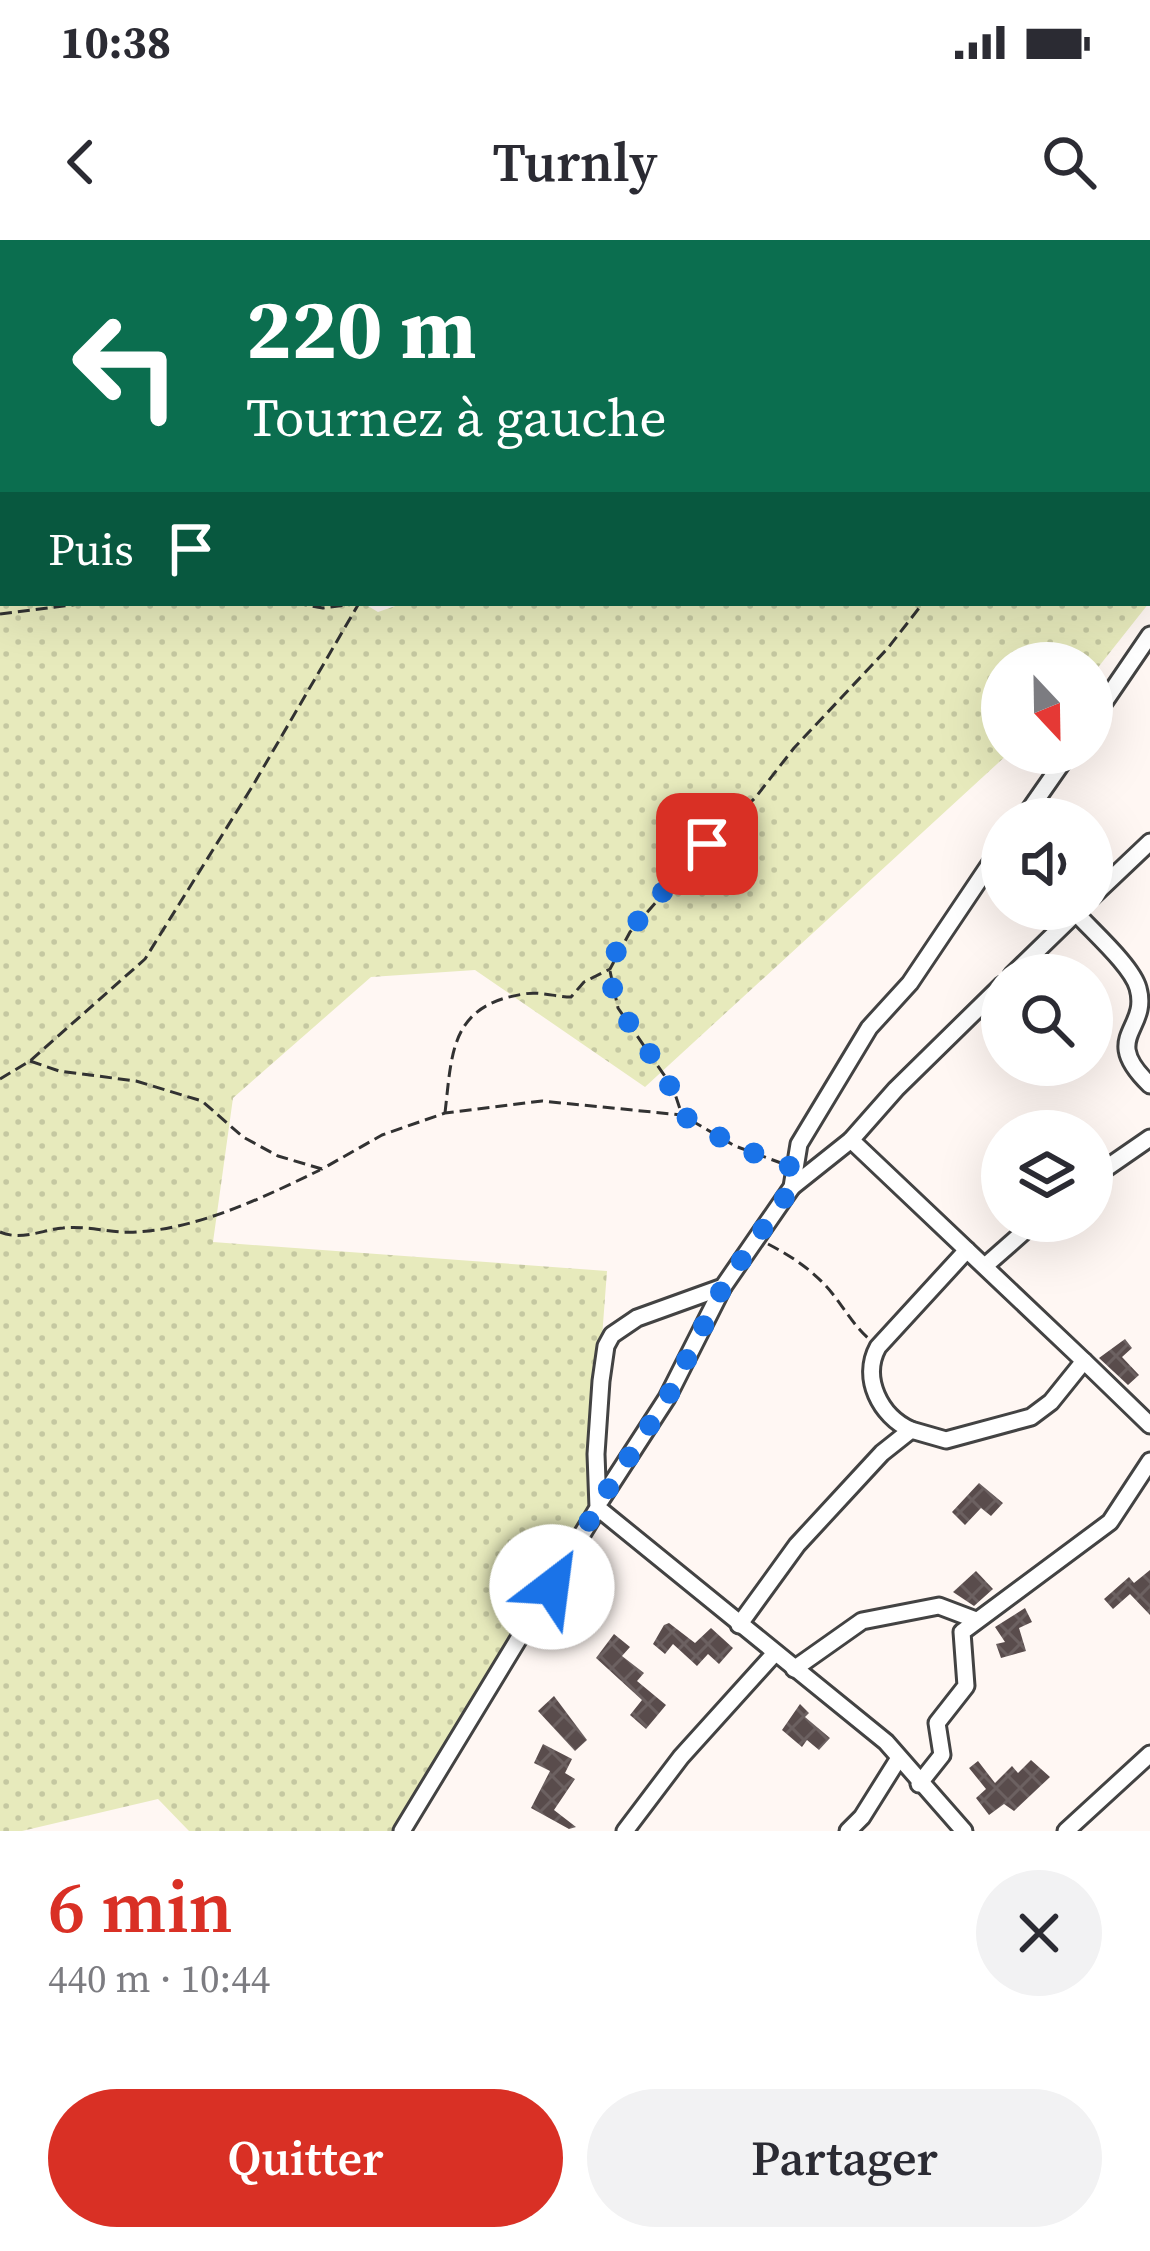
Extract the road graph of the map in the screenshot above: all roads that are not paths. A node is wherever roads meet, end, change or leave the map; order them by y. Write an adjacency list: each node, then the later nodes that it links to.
1 (1150, 635): 2 (street)
2 (1113, 689)
3 (1150, 842): 5 (street)
4 (981, 877): 14 (street)
5 (1113, 878)
6 (1058, 930): 8 (street)
7 (1093, 930): 10 (street)
8 (1034, 954)
9 (981, 1006): 12 (street)
10 (1150, 1085)
11 (1150, 1138): 13 (street)
12 (851, 1140): 14 (street); 16 (street)
13 (1113, 1164)
14 (792, 1187): 18 (street)
15 (1012, 1242): 17 (street)
16 (967, 1250): 17 (street); 21 (street)
17 (986, 1265): 19 (street)
18 (723, 1287): 23 (street); 23 (street)
19 (1084, 1361): 20 (street); 21 (street)
20 (1150, 1425)
21 (910, 1430): 25 (street)
22 (1150, 1461): 24 (street)
23 (600, 1504): 25 (street); 31 (street)
24 (976, 1620): 27 (street); 30 (street)
25 (739, 1624): 26 (street)
26 (775, 1653): 27 (street); 32 (street)
27 (794, 1669): 29 (street)
28 (1150, 1754): 35 (street)
29 (899, 1758): 30 (street); 33 (street)
30 (919, 1784): 34 (street)
31 (402, 1831)
32 (625, 1831)
33 (848, 1831)
34 (964, 1831)
35 (1066, 1831)

